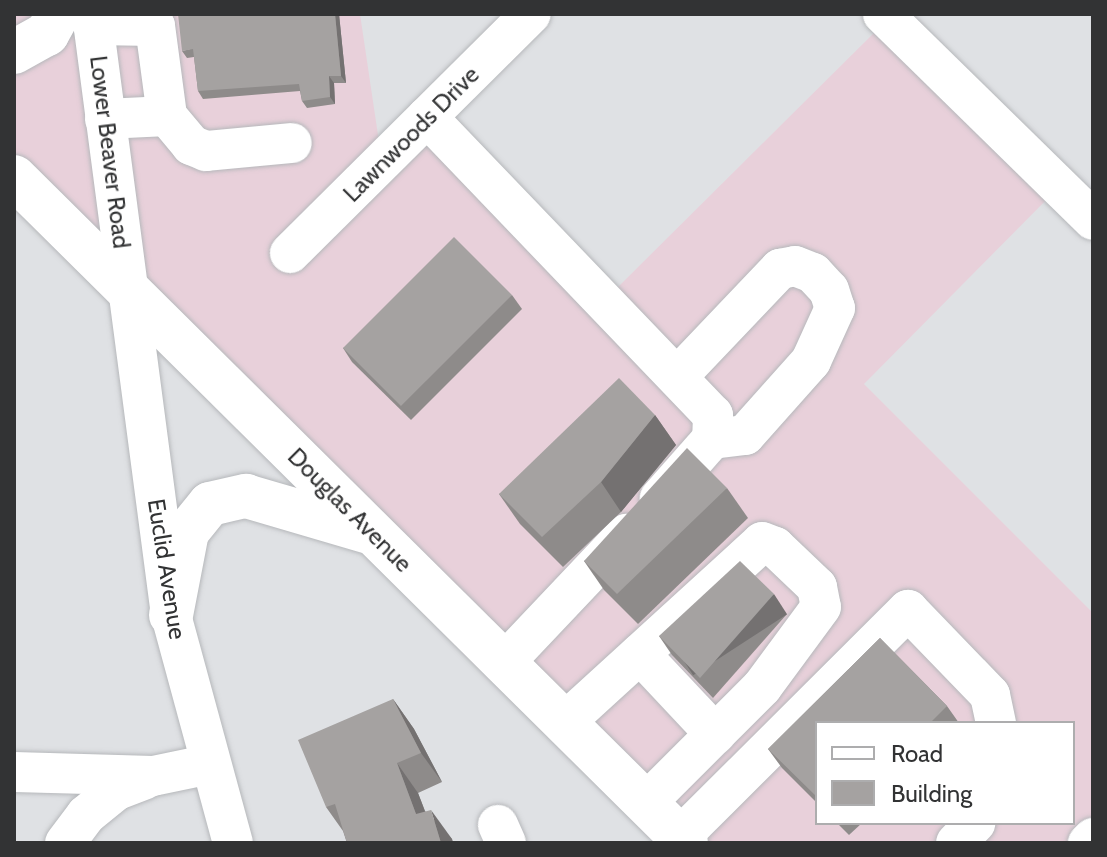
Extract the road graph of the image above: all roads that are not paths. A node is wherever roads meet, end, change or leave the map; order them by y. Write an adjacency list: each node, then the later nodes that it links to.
1 (531, 14): 6 (street, Lawnwoods Drive)
2 (883, 14): 10 (street)
3 (81, 18): 4 (main road); 5 (street); 7 (street, Lower Beaver Road)
4 (14, 52)
5 (167, 116): 7 (street); 8 (street)
6 (427, 117): 11 (street, Lawnwoods Drive); 13 (street)
7 (105, 119): 12 (street, Lower Beaver Road)
8 (292, 143)
9 (14, 177): 12 (main road, Douglas Avenue)
10 (1093, 220)
11 (290, 253)
12 (128, 290): 15 (main road, Douglas Avenue); 16 (street, Euclid Avenue)
13 (678, 376): 14 (street); 14 (street)
14 (712, 439): 18 (street)
15 (372, 533): 16 (main road); 18 (main road, Douglas Avenue)
16 (171, 615): 22 (street, Euclid Avenue)
17 (640, 654): 20 (street); 21 (street); 21 (street)
18 (504, 663): 20 (main road, Douglas Avenue)
19 (996, 721): 28 (street)
20 (564, 723): 25 (main road, Douglas Avenue)
21 (715, 734): 25 (street)
22 (211, 764): 24 (street); 30 (street, Euclid Avenue)
23 (14, 772): 24 (street)
24 (153, 776): 29 (street)
25 (646, 803): 28 (main road, Douglas Avenue)
26 (973, 825): 31 (street)
27 (1093, 838): 32 (street)
28 (683, 840)
29 (65, 843)
30 (233, 843)
31 (956, 843)
32 (1088, 843)

